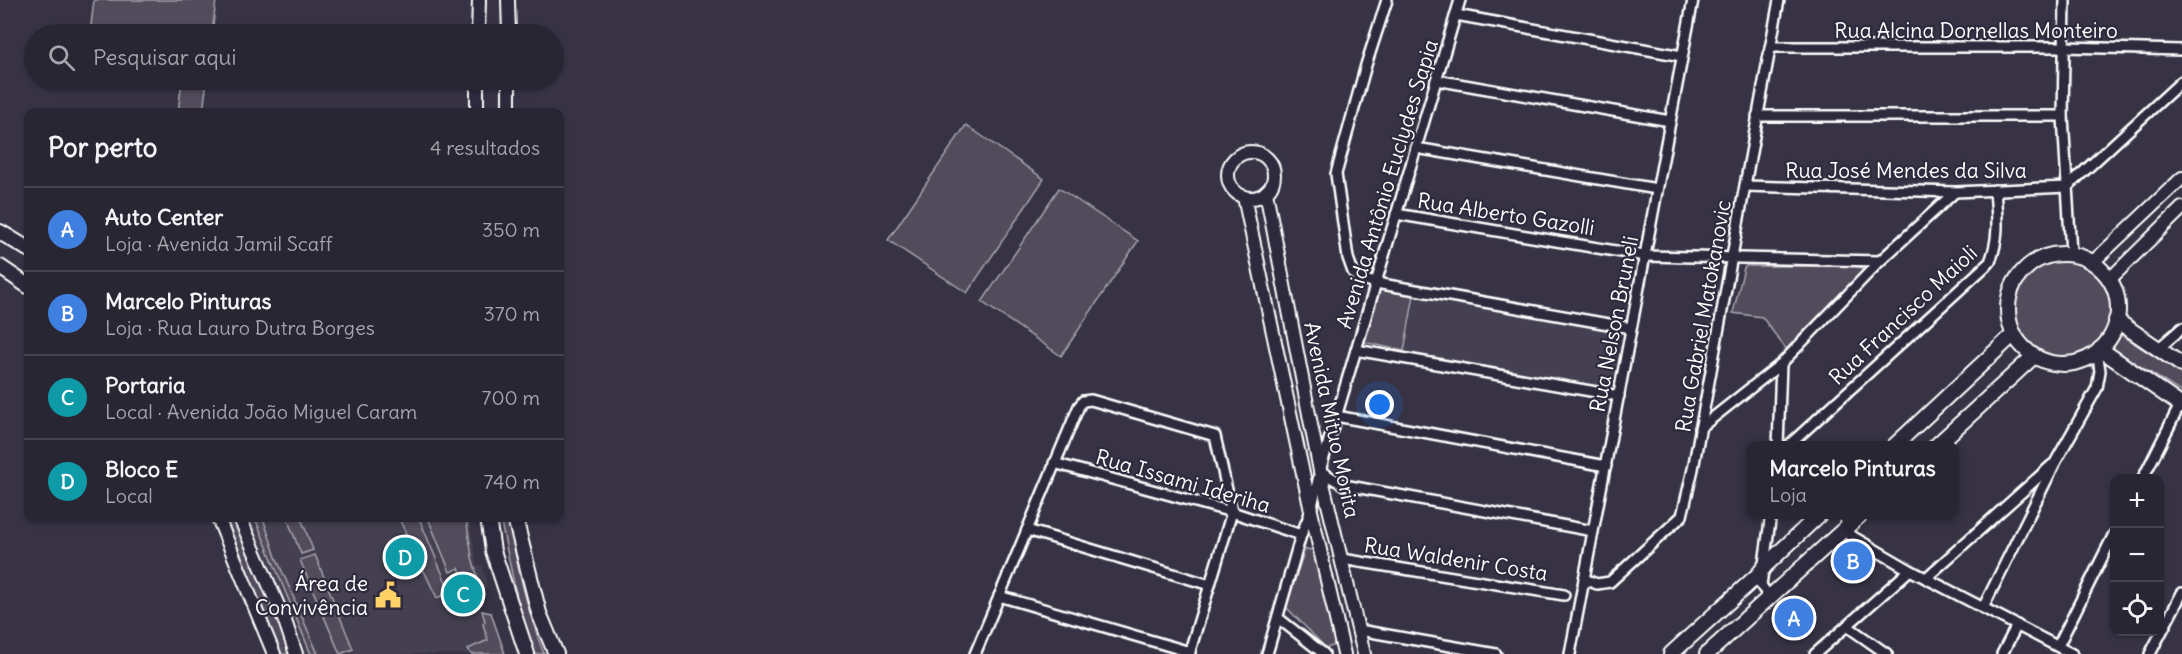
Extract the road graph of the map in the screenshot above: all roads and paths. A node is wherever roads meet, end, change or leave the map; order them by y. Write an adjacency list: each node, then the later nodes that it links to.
1 (479, 0): 9 (street)
2 (508, 0): 10 (street)
3 (1387, 0): 45 (street)
4 (1460, 0): 8 (street, Avenida Antônio Euclydes Sapia)
5 (1693, 0): 14 (street, Rua Nelson Bruneli)
6 (1779, 0): 11 (street, Rua Gabriel Matokanovic)
7 (2065, 0): 12 (street)
8 (1456, 15): 14 (street); 15 (street, Avenida Antônio Euclydes Sapia)
9 (478, 24)
10 (509, 24)
11 (1770, 47): 12 (street, Rua Alcina Dornellas Monteiro); 21 (street, Rua Gabriel Matokanovic)
12 (2064, 47): 13 (street, Rua Alcina Dornellas Monteiro); 22 (street)
13 (2182, 50)
14 (1682, 56): 23 (street, Rua Nelson Bruneli)
15 (1436, 81): 23 (street); 24 (street, Avenida Antônio Euclydes Sapia)
16 (2182, 81): 27 (street)
17 (477, 90): 19 (street)
18 (509, 90): 20 (street)
19 (477, 108)
20 (509, 108)
21 (1757, 116): 22 (street); 26 (street, Rua Gabriel Matokanovic)
22 (2063, 116): 27 (street)
23 (1670, 121): 28 (street, Rua Nelson Bruneli)
24 (1416, 148): 28 (street); 34 (street, Avenida Antônio Euclydes Sapia)
25 (2182, 178): 41 (street)
26 (1745, 186): 31 (street, Rua José Mendes da Silva); 39 (street, Rua Gabriel Matokanovic)
27 (2067, 188): 29 (street, Rua José Mendes da Silva); 37 (street)
28 (1657, 189): 38 (street, Rua Nelson Bruneli)
29 (1995, 190): 31 (street, Rua José Mendes da Silva); 61 (street, Rua Francisco Maioli)
30 (1266, 192): 32 (street); 32 (street); 67 (street, Avenida Mituo Morita)
31 (1955, 192): 40 (street)
32 (1245, 197): 70 (street, Avenida Mituo Morita)
33 (2182, 208): 43 (street)
34 (1396, 214): 38 (street, Rua Alberto Gazolli); 45 (street, Avenida Antônio Euclydes Sapia)
35 (0, 232): 36 (main road)
36 (24, 247)
37 (2072, 254): 41 (main road); 49 (main road)
38 (1645, 255): 39 (street, Rua Alberto Gazolli); 47 (street, Rua Nelson Bruneli)
39 (1732, 258): 40 (street, Rua Alberto Gazolli); 59 (street, Rua Gabriel Matokanovic)
40 (1880, 261): 54 (street)
41 (2092, 262): 43 (main road)
42 (0, 267): 44 (main road)
43 (2109, 280): 46 (main road)
44 (24, 283)
45 (1376, 284): 47 (street); 51 (street, Avenida Antônio Euclydes Sapia)
46 (2116, 320): 50 (main road); 52 (main road)
47 (1631, 328): 56 (street, Rua Nelson Bruneli)
48 (2182, 328): 50 (street)
49 (2014, 334): 53 (main road); 62 (main road)
50 (2158, 349): 55 (main road)
51 (1356, 350): 56 (street); 58 (street, Avenida Antônio Euclydes Sapia)
52 (2099, 350): 53 (main road); 57 (main road); 64 (street)
53 (2034, 356): 63 (main road)
54 (1781, 364): 59 (street); 60 (street)
55 (2182, 365)
56 (1619, 396): 66 (street, Rua Nelson Bruneli)
57 (2181, 405): 68 (street)
58 (1336, 416): 66 (street); 67 (street, Avenida Antônio Euclydes Sapia)
59 (1700, 428): 87 (street, Rua Gabriel Matokanovic)
60 (1778, 441)
61 (1793, 441)
62 (1899, 441)
63 (1941, 441)
64 (2056, 461): 86 (street); 93 (street)
65 (1054, 463): 69 (street, Rua Issami Ideriha); 69 (street); 78 (street)
66 (1606, 466): 79 (street, Rua Nelson Bruneli)
67 (1320, 471): 70 (street, Avenida Antônio Euclydes Sapia); 79 (street); 83 (street, Avenida Mituo Morita)
68 (2145, 474)
69 (1232, 512): 81 (street, Rua Issami Ideriha); 88 (street)
70 (1311, 512): 81 (street, Avenida Antônio Euclydes Sapia); 107 (street, Avenida Mituo Morita)
71 (1770, 519): 84 (street)
72 (1815, 519): 84 (main road)
73 (1856, 519): 80 (main road)
74 (220, 522): 100 (street)
75 (242, 522): 101 (street)
76 (489, 522): 102 (main road)
77 (516, 522): 103 (main road)
78 (1027, 530): 88 (street); 91 (street)
79 (1593, 531): 87 (street, Rua Nelson Bruneli)
80 (1843, 531): 85 (street); 92 (main road)
81 (1301, 535): 94 (street, Avenida Antônio Euclydes Sapia)
82 (2110, 544): 98 (street)
83 (1342, 559): 90 (street, Rua Waldenir Costa); 97 (street, Avenida Mituo Morita)
84 (1765, 566): 92 (street); 111 (main road)
85 (1910, 570): 86 (street); 96 (street)
86 (1926, 578): 93 (street)
87 (1584, 579): 110 (street, Rua Nelson Bruneli)
88 (1210, 585): 99 (street)
89 (2182, 593): 117 (street)
90 (1564, 595)
91 (999, 596): 99 (street); 104 (street)
92 (1768, 597): 112 (main road)
93 (1983, 608): 95 (street)
94 (1278, 618): 105 (street, Avenida Antônio Euclydes Sapia); 106 (street)
95 (2017, 625): 98 (street); 115 (street)
96 (1846, 626): 113 (street); 114 (street)
97 (1359, 630): 108 (street, Avenida Mituo Morita); 109 (street)
98 (2058, 646): 116 (street)
99 (1190, 653)
100 (274, 654)
101 (296, 654)
102 (527, 654)
103 (556, 654)
104 (975, 654)
105 (1266, 654)
106 (1324, 654)
107 (1344, 654)
108 (1364, 654)
109 (1496, 654)
110 (1570, 654)
111 (1671, 654)
112 (1707, 654)
113 (1815, 654)
114 (1887, 654)
115 (2002, 654)
116 (2073, 654)
117 (2150, 654)

